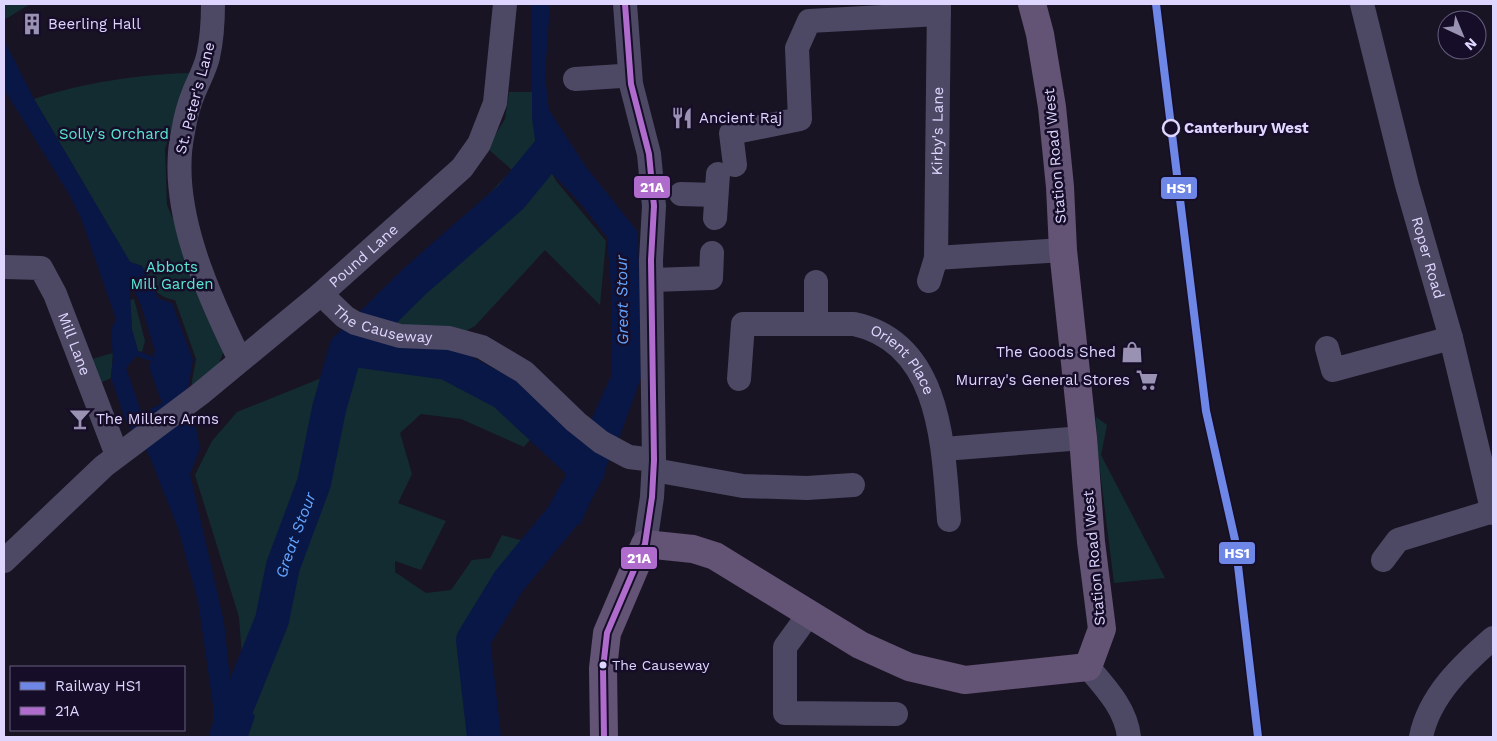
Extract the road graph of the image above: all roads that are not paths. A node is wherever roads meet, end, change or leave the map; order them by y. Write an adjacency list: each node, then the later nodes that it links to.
1 (213, 4): 22 (street, St. Peter's Lane)
2 (505, 4): 18 (street, Pound Lane)
3 (625, 4): 8 (street)
4 (1032, 4): 11 (main road, Station Road West)
5 (1362, 4): 20 (street, Roper Road)
6 (939, 9): 7 (street); 13 (street, Kirby's Lane)
7 (808, 12): 10 (street)
8 (630, 73): 9 (street); 10 (street)
9 (575, 79)
10 (666, 194): 15 (street)
11 (1063, 250): 13 (street); 24 (main road, Station Road West)
12 (712, 253): 15 (street)
13 (936, 258): 16 (street, Kirby's Lane)
14 (4, 267): 25 (street, Mill Lane)
15 (652, 280): 28 (street)
16 (930, 281)
17 (816, 282): 19 (street)
18 (320, 294): 22 (street, Pound Lane); 28 (street, The Causeway)
19 (816, 323): 23 (street, Orient Place); 26 (street, Orient Place)
20 (1451, 338): 21 (street); 27 (street, Roper Road)
21 (1327, 348)
22 (240, 360): 25 (street, Pound Lane)
23 (739, 379)
24 (1083, 438): 26 (street); 37 (main road, Station Road West)
25 (128, 447): 34 (street, Pound Lane)
26 (944, 449): 31 (street, Orient Place)
27 (1486, 451): 30 (street, Roper Road)
28 (654, 465): 29 (street, The Causeway); 32 (street)
29 (853, 486)
30 (1493, 512): 33 (street)
31 (949, 520)
32 (645, 544): 35 (main road); 39 (main road)
33 (1383, 560)
34 (4, 561)
35 (809, 614): 37 (main road); 38 (street)
36 (1493, 638): 41 (street)
37 (1088, 667): 40 (street)
38 (896, 714)
39 (604, 737)
40 (1129, 737)
41 (1421, 737)

